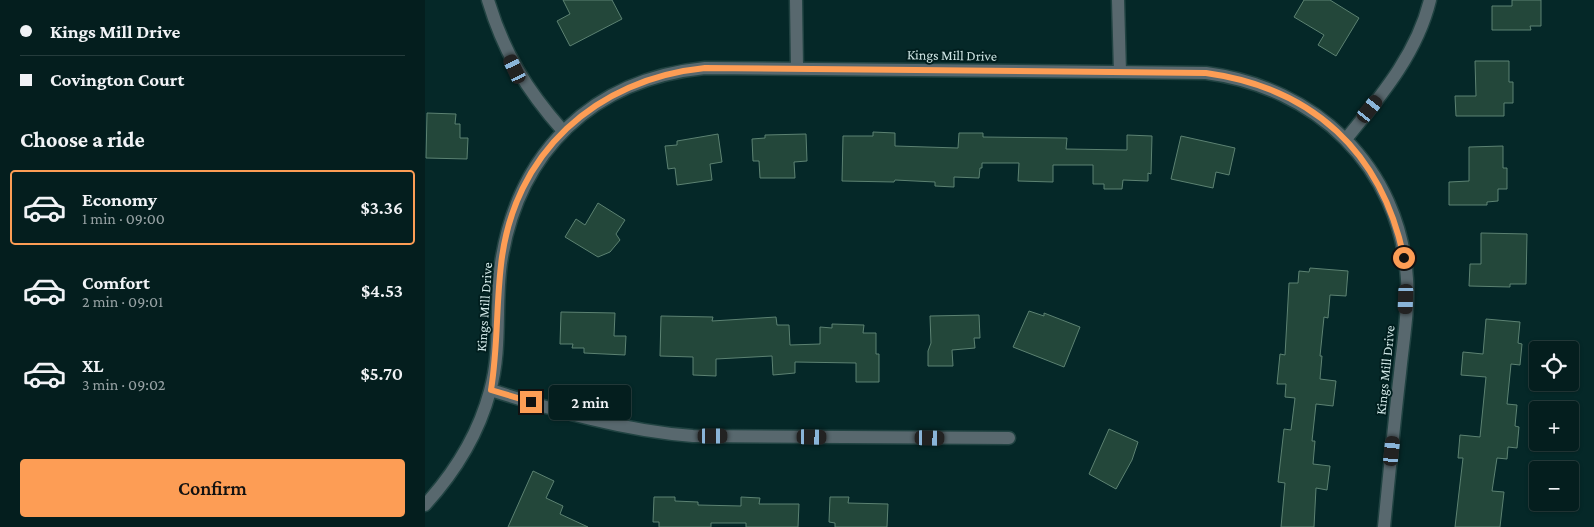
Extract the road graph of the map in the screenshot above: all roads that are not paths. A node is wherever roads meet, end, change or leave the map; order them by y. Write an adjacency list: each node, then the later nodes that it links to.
1 (488, 0): 7 (street)
2 (796, 0): 5 (street)
3 (1119, 0): 6 (street)
4 (1430, 0): 8 (street)
5 (797, 68): 6 (street, Kings Mill Drive); 7 (street, Kings Mill Drive)
6 (1120, 72): 8 (street, Kings Mill Drive)
7 (563, 130): 9 (street, Kings Mill Drive)
8 (1346, 139): 12 (street, Kings Mill Drive)
9 (491, 390): 10 (street); 11 (street, Kings Mill Drive)
10 (1009, 438)
11 (425, 506)
12 (1384, 527)

